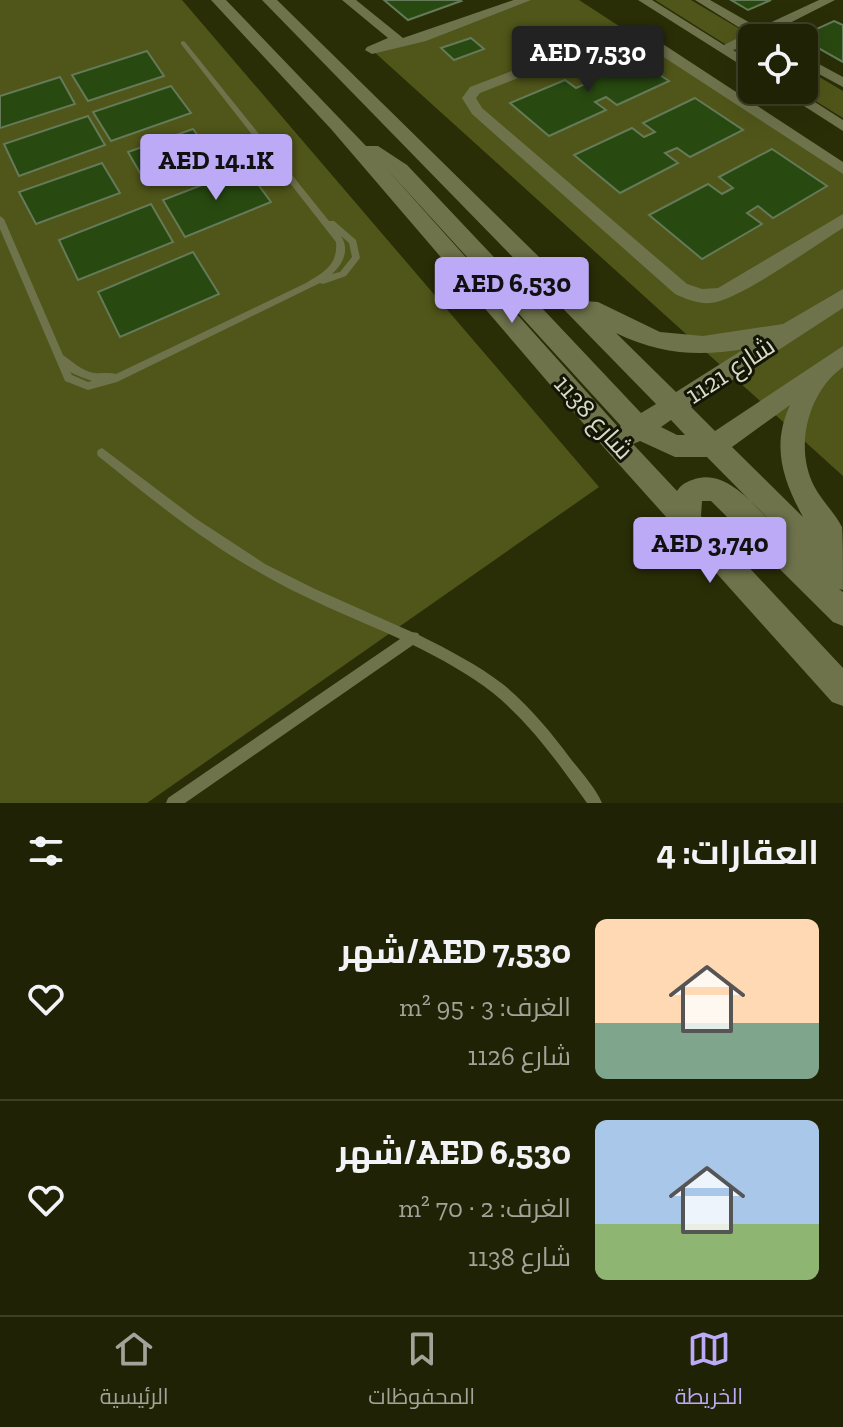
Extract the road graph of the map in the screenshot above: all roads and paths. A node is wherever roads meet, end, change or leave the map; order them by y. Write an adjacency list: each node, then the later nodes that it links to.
1 (218, 0): 28 (street, شارع 1138)
2 (269, 0): 23 (street)
3 (348, 0): 4 (street)
4 (525, 0)
5 (644, 0): 12 (street)
6 (701, 0): 8 (street)
7 (829, 0): 9 (street)
8 (742, 24)
9 (784, 24)
10 (183, 43): 19 (lane)
11 (738, 45): 12 (street)
12 (723, 50): 14 (street)
13 (818, 68): 15 (street)
14 (730, 70): 18 (street); 21 (street)
15 (843, 83)
16 (808, 104): 17 (street)
17 (843, 126)
18 (843, 169)
19 (318, 212): 22 (lane); 22 (lane)
20 (0, 219): 22 (lane)
21 (843, 220)
22 (309, 285)
23 (555, 286): 25 (street); 27 (street)
24 (843, 297): 25 (street, شارع 1121)
25 (797, 327): 27 (street, شارع 1121)
26 (834, 361): 29 (street, شارع 1121); 32 (street)
27 (674, 406): 28 (street, شارع 1121); 29 (street)
28 (627, 435): 29 (street); 31 (street, شارع 1138)
29 (713, 446): 33 (street)
30 (102, 453): 35 (lane)
31 (687, 520): 34 (street); 36 (street, شارع 1138)
32 (843, 551)
33 (843, 576)
34 (843, 612)
35 (414, 637): 37 (lane); 38 (lane)
36 (843, 691)
37 (173, 803)
38 (595, 803)

